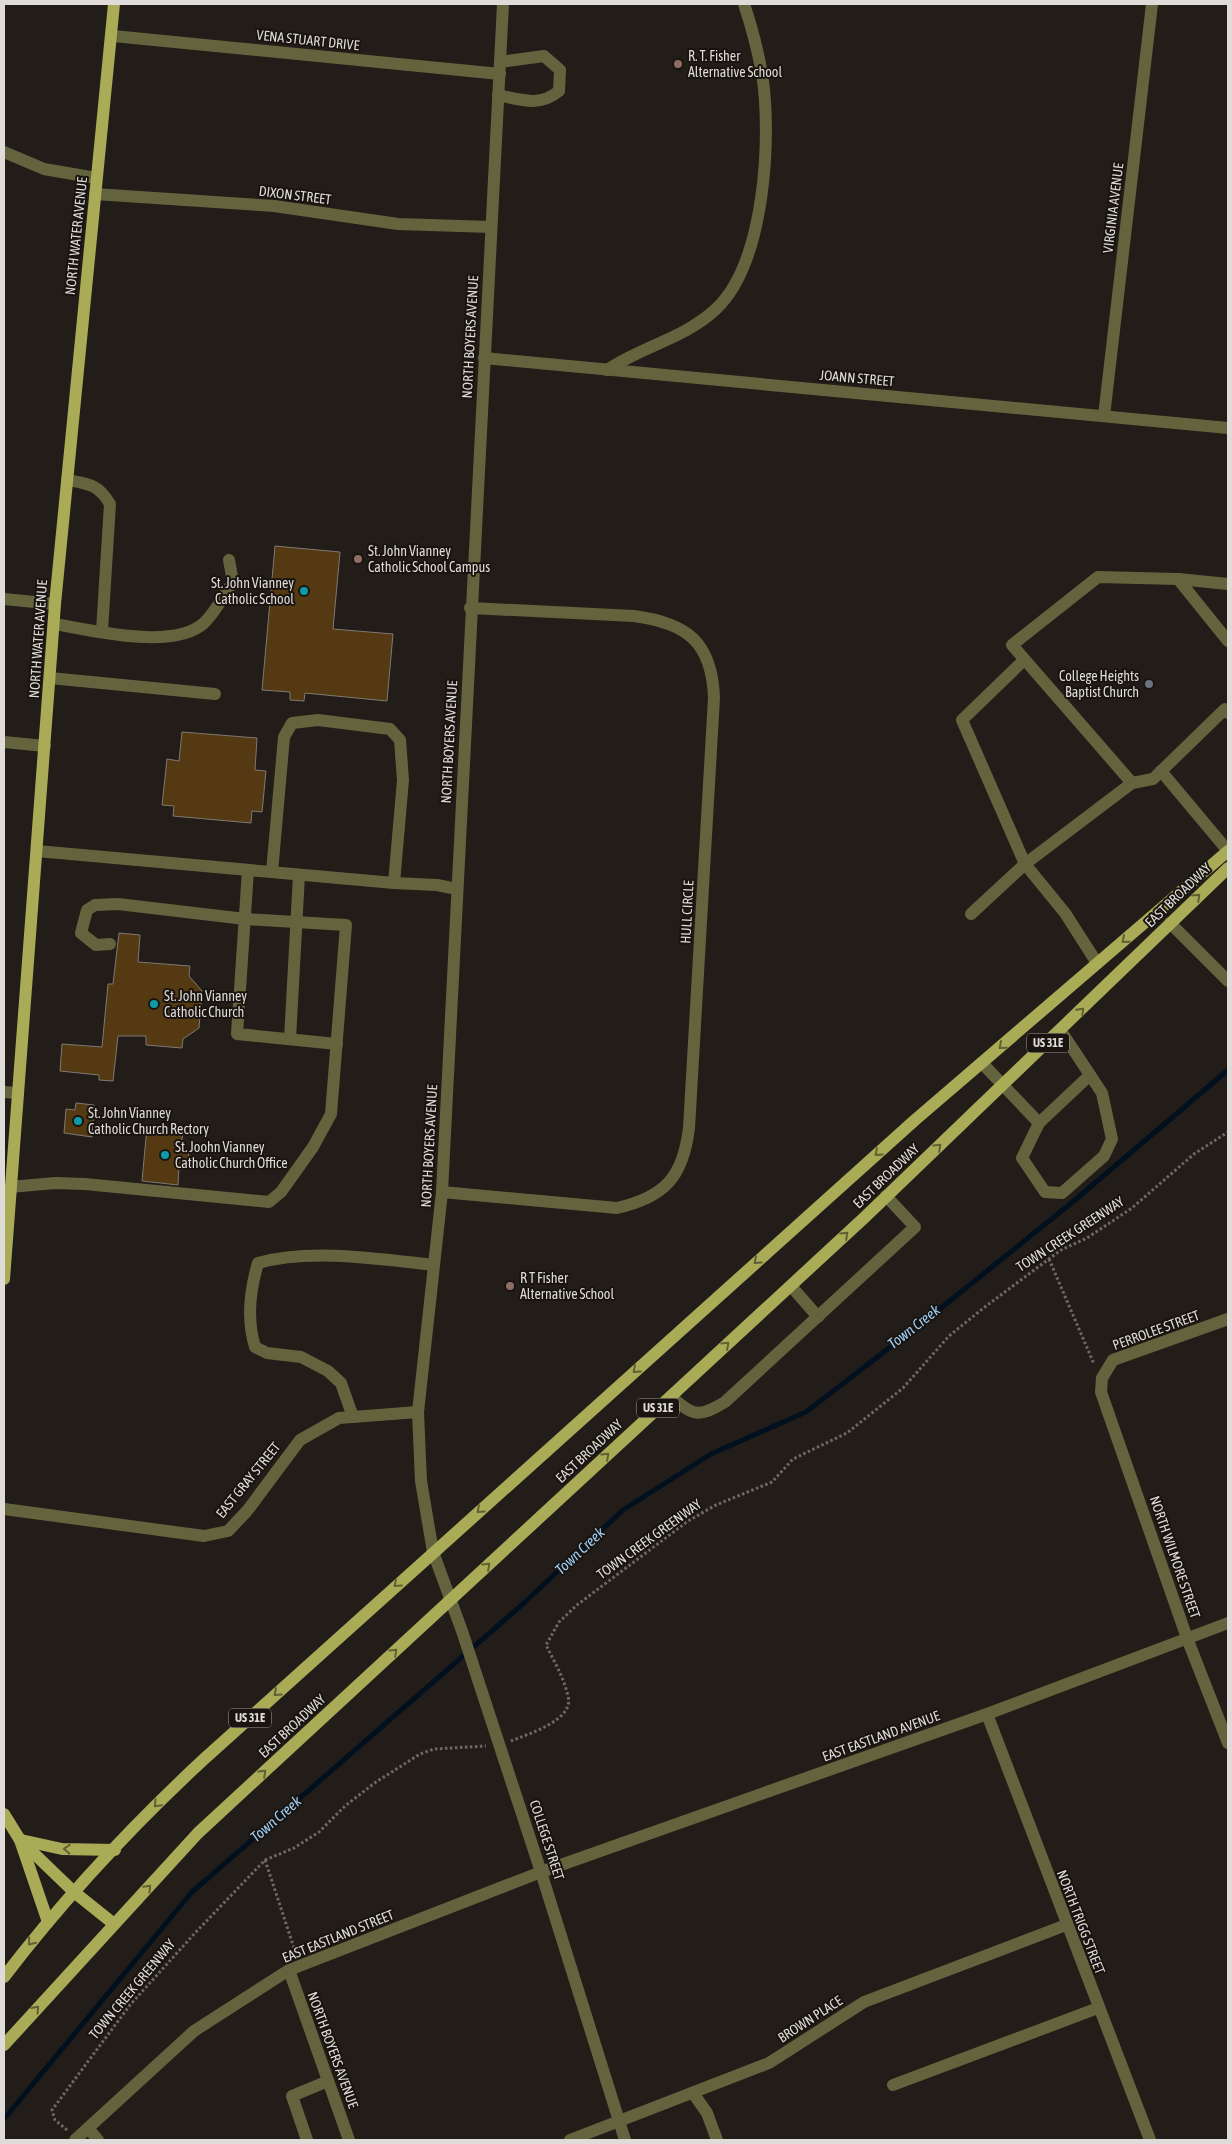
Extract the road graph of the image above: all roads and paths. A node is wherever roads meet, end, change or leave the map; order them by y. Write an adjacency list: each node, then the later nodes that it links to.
1 (114, 4): 5 (main road, NORTH WATER AVENUE)
2 (503, 4): 6 (street, NORTH BOYERS AVENUE)
3 (744, 4): 13 (street)
4 (1152, 4): 14 (street, VIRGINIA AVENUE)
5 (113, 36): 6 (street, VENA STUART DRIVE); 9 (main road, NORTH WATER AVENUE)
6 (500, 68): 7 (street, NORTH BOYERS AVENUE); 7 (street, VENA STUART DRIVE)
7 (498, 94): 11 (street, NORTH BOYERS AVENUE)
8 (4, 152): 9 (street)
9 (96, 178): 10 (main road, NORTH WATER AVENUE)
10 (95, 194): 11 (street, DIXON STREET); 16 (main road, NORTH WATER AVENUE)
11 (491, 227): 12 (street, NORTH BOYERS AVENUE)
12 (484, 358): 13 (street, JOANN STREET); 22 (street, NORTH BOYERS AVENUE)
13 (607, 370): 14 (street, JOANN STREET)
14 (1104, 416): 15 (street, JOANN STREET)
15 (1228, 428)
16 (67, 480): 21 (main road, NORTH WATER AVENUE); 24 (street)
17 (229, 560): 24 (street)
18 (1178, 579): 19 (street); 25 (street); 26 (street)
19 (1228, 584)
20 (4, 600): 21 (street)
21 (55, 604): 23 (main road, NORTH WATER AVENUE)
22 (470, 608): 42 (street, NORTH BOYERS AVENUE); 61 (street, HULL CIRCLE)
23 (54, 624): 24 (street); 27 (main road, NORTH WATER AVENUE)
24 (102, 631)
25 (1228, 641)
26 (1024, 660): 33 (street); 36 (street)
27 (50, 678): 28 (street); 31 (main road, NORTH WATER AVENUE)
28 (215, 694)
29 (1227, 708): 32 (street)
30 (4, 742): 31 (street)
31 (45, 746): 34 (main road, NORTH WATER AVENUE)
32 (1161, 771): 33 (street); 35 (street)
33 (1132, 783): 36 (street)
34 (37, 851): 37 (street); 57 (main road, NORTH WATER AVENUE)
35 (1228, 851): 48 (main road, EAST BROADWAY / US 31E, one-way to 48)
36 (1025, 864): 43 (street); 48 (street)
37 (248, 870): 38 (street); 44 (street)
38 (272, 872): 40 (street); 41 (street)
39 (1226, 874): 46 (main road, EAST BROADWAY / US 31E, one-way to 39)
40 (299, 875): 41 (street); 45 (street)
41 (394, 883): 42 (street)
42 (457, 889): 61 (street, NORTH BOYERS AVENUE)
43 (971, 914)
44 (245, 919): 45 (street); 47 (street); 51 (street)
45 (297, 922): 51 (street); 52 (street)
46 (1170, 923): 49 (street); 50 (main road, EAST BROADWAY / US 31E, one-way to 46)
47 (110, 944)
48 (1097, 963): 53 (main road, EAST BROADWAY / US 31E, one-way to 53)
49 (1228, 981)
50 (1061, 1031): 54 (street); 55 (main road, EAST BROADWAY / US 31E)
51 (290, 1039): 52 (street)
52 (337, 1044): 60 (street)
53 (982, 1063): 55 (street); 74 (main road, EAST BROADWAY / US 31E, one-way to 74)
54 (1090, 1075): 58 (street); 58 (street)
55 (1003, 1086): 58 (street); 62 (main road, EAST BROADWAY / US 31E, one-way to 55)
56 (4, 1092): 57 (street)
57 (18, 1093): 60 (main road, NORTH WATER AVENUE)
58 (1039, 1123)
59 (1228, 1132): 63 (path, TOWN CREEK GREENWAY)
60 (10, 1187): 65 (main road, NORTH WATER AVENUE)
61 (442, 1192): 64 (street, NORTH BOYERS AVENUE)
62 (886, 1196): 66 (main road, EAST BROADWAY / US 31E, one-way to 62); 67 (street)
63 (1049, 1259): 69 (path); 80 (path, TOWN CREEK GREENWAY)
64 (434, 1265): 71 (street, NORTH BOYERS AVENUE); 72 (street)
65 (4, 1279)
66 (791, 1286): 67 (street); 70 (main road, EAST BROADWAY / US 31E, one-way to 66)
67 (818, 1317): 70 (street)
68 (1228, 1320): 69 (street, PERROLEE STREET)
69 (1102, 1378): 77 (street, NORTH WILMORE STREET)
70 (671, 1396): 75 (main road, EAST BROADWAY / US 31E, one-way to 70)
71 (418, 1412): 72 (street, EAST GRAY STREET); 74 (street, NORTH BOYERS AVENUE)
72 (353, 1417): 73 (street, EAST GRAY STREET)
73 (4, 1509)
74 (433, 1552): 75 (street, COLLEGE STREET); 83 (main road, EAST BROADWAY / US 31E, one-way to 83)
75 (451, 1599): 80 (street, COLLEGE STREET); 88 (main road, EAST BROADWAY / US 31E, one-way to 75)
76 (1228, 1623): 77 (street, EAST EASTLAND AVENUE)
77 (1187, 1638): 78 (street, EAST EASTLAND AVENUE); 79 (street, NORTH WILMORE STREET)
78 (987, 1714): 85 (street, EAST EASTLAND AVENUE); 89 (street, NORTH TRIGG STREET)
79 (1228, 1743)
80 (500, 1745): 84 (path, TOWN CREEK GREENWAY); 85 (street, COLLEGE STREET)
81 (4, 1814): 82 (main road)
82 (20, 1840): 83 (main road, one-way to 82); 86 (main road); 87 (main road)
83 (115, 1850): 86 (main road, EAST BROADWAY / US 31E)
84 (265, 1860): 90 (path); 100 (path, TOWN CREEK GREENWAY)
85 (542, 1872): 91 (street, EAST EASTLAND STREET); 98 (street, COLLEGE STREET)
86 (74, 1892): 87 (main road, EAST BROADWAY / US 31E); 88 (main road)
87 (48, 1922): 92 (main road, EAST BROADWAY / US 31E, one-way to 92)
88 (114, 1924): 94 (main road, EAST BROADWAY / US 31E, one-way to 88)
89 (1066, 1926): 93 (street, NORTH TRIGG STREET); 97 (street, BROWN PLACE)
90 (293, 1943)
91 (289, 1970): 95 (street, NORTH BOYERS AVENUE); 99 (street, EAST EASTLAND STREET)
92 (4, 1977)
93 (1098, 2008): 96 (street); 107 (street, NORTH TRIGG STREET)
94 (4, 2045)
95 (328, 2082): 102 (street); 103 (street, NORTH BOYERS AVENUE)
96 (893, 2085)
97 (693, 2093): 98 (street, BROWN PLACE); 106 (street)
98 (618, 2123): 104 (street, BROWN PLACE); 105 (street, COLLEGE STREET)
99 (88, 2128): 100 (street, EAST EASTLAND STREET); 101 (street)
100 (76, 2139)
101 (98, 2140)
102 (307, 2140)
103 (350, 2140)
104 (570, 2140)
105 (625, 2140)
106 (716, 2140)
107 (1150, 2140)

